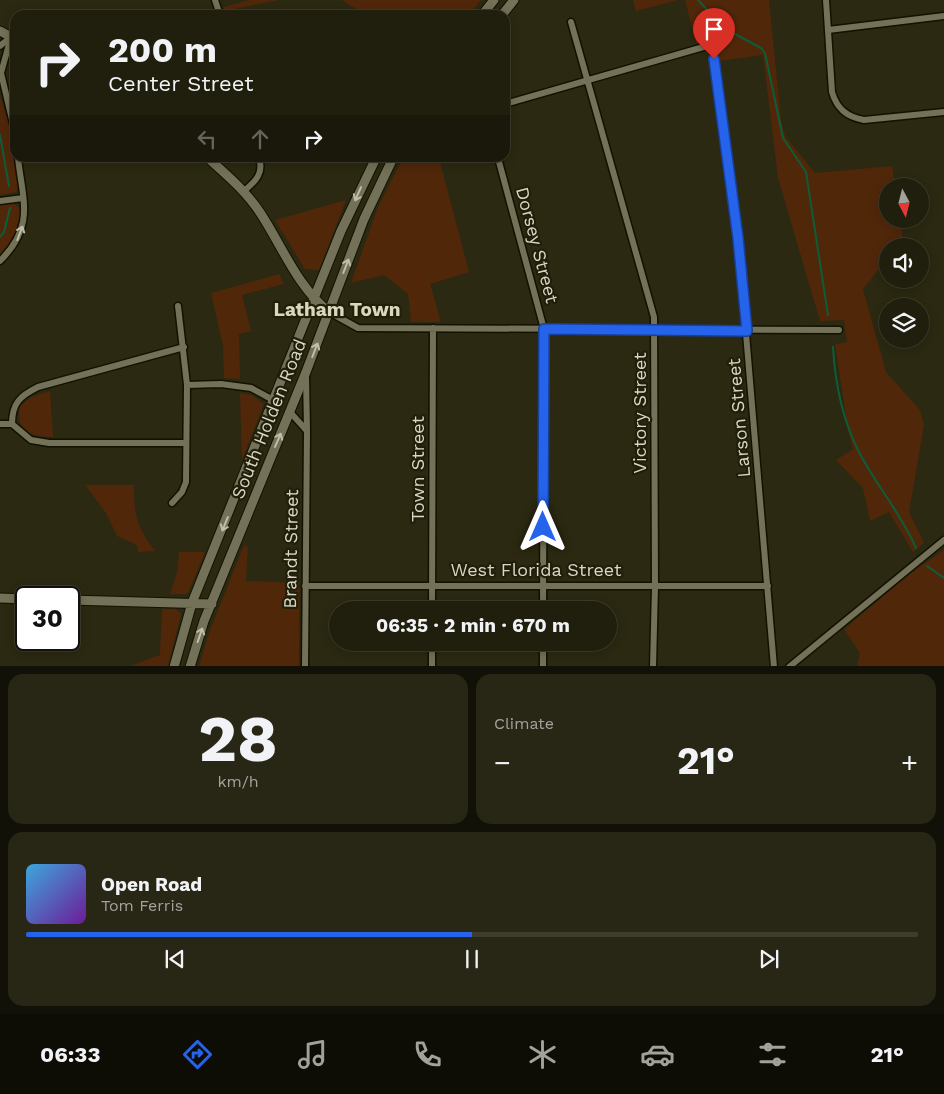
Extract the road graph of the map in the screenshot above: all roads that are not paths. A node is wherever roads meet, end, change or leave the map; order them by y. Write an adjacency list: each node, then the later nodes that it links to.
1 (494, 0): 4 (main road)
2 (514, 0): 5 (main road)
3 (826, 0): 8 (street)
4 (486, 10)
5 (506, 10)
6 (944, 16): 8 (street)
7 (571, 22): 10 (street, Victory Street)
8 (828, 30): 13 (street)
9 (10, 47): 12 (street)
10 (588, 82): 11 (street); 30 (street, Victory Street); 31 (street, Larson Street)
11 (510, 103)
12 (10, 111)
13 (944, 112)
14 (18, 162): 21 (street)
15 (212, 162): 20 (main road)
16 (260, 162): 20 (street)
17 (374, 162): 24 (main road, South Holden Road, one-way to 24)
18 (391, 162): 26 (main road, South Holden Road, one-way to 18)
19 (499, 162): 28 (street, Dorsey Street)
20 (244, 191): 24 (main road)
21 (23, 198): 22 (street); 23 (street, one-way to 21)
22 (0, 201)
23 (0, 261)
24 (313, 299): 26 (main road); 35 (main road, South Holden Road)
25 (178, 306): 32 (street)
26 (329, 312): 27 (street); 33 (main road, South Holden Road, one-way to 26)
27 (433, 328): 28 (street); 44 (street, Town Street)
28 (544, 329): 30 (street); 45 (street, Dorsey Street)
29 (839, 330): 31 (street)
30 (655, 331): 31 (street); 46 (street, Victory Street)
31 (747, 331): 47 (street, Larson Street)
32 (184, 347): 34 (street); 38 (street)
33 (306, 372): 36 (main road, South Holden Road); 39 (street, Brandt Street)
34 (186, 385): 35 (street); 40 (street)
35 (275, 401): 53 (main road, South Holden Road, one-way to 53)
36 (290, 412): 39 (street); 54 (main road, South Holden Road, one-way to 36)
37 (0, 424): 38 (street)
38 (12, 424): 40 (street)
39 (308, 431): 43 (street, Brandt Street)
40 (186, 443): 41 (street)
41 (172, 503)
42 (944, 540): 64 (street)
43 (305, 586): 44 (street, West Florida Street); 59 (street, Brandt Street)
44 (432, 586): 45 (street, West Florida Street); 51 (street, Town Street)
45 (543, 586): 46 (street, West Florida Street); 52 (street, Dorsey Street)
46 (655, 586): 47 (street, West Florida Street); 62 (street, Victory Street)
47 (768, 586): 63 (street, Larson Street)
48 (0, 598): 49 (main road)
49 (15, 599)
50 (80, 600): 53 (main road)
51 (432, 601)
52 (543, 601)
53 (192, 603): 54 (main road); 57 (main road, South Holden Road)
54 (212, 604): 58 (main road, South Holden Road, one-way to 54)
55 (432, 651): 60 (street)
56 (543, 651): 61 (street)
57 (174, 666)
58 (190, 666)
59 (305, 666)
60 (432, 666)
61 (543, 666)
62 (653, 666)
63 (774, 666)
64 (789, 666)

